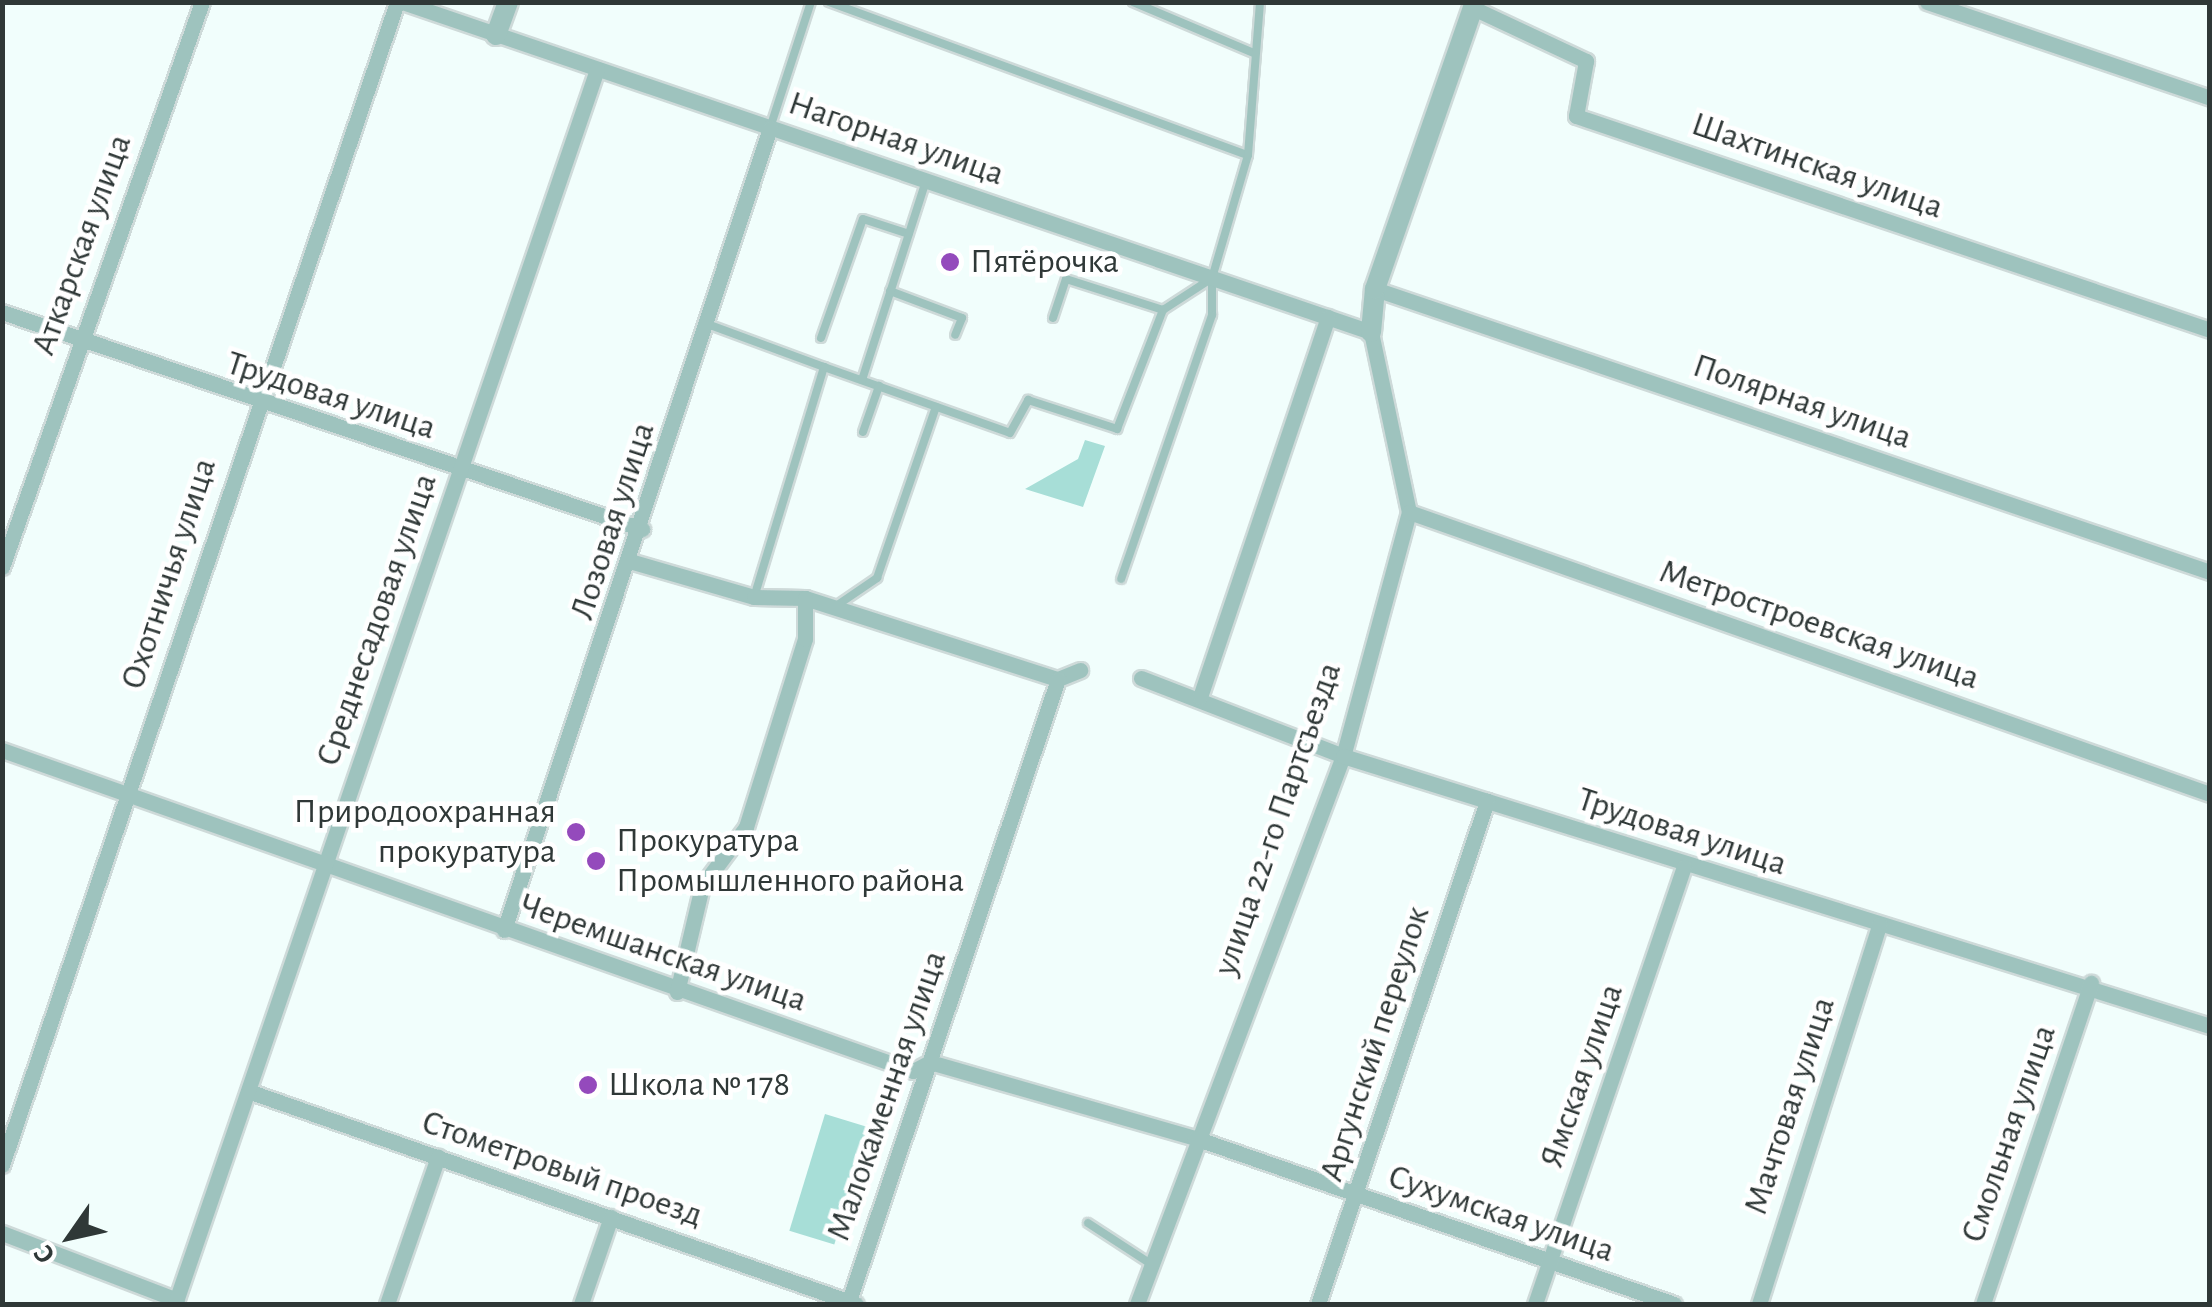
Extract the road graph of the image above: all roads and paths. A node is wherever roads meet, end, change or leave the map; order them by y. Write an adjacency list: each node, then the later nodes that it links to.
1 (202, 2): 30 (street, Аткарская улица)
2 (399, 2): 10 (street, Нагорная улица); 34 (street, Охотничья улица)
3 (508, 2): 10 (street)
4 (811, 2): 14 (lane)
5 (829, 2): 15 (lane)
6 (1133, 2): 11 (lane)
7 (1260, 2): 11 (lane)
8 (1928, 2): 13 (street)
9 (1474, 6): 19 (street, улица 22-го Партсъезда); 26 (street, Шахтинская улица)
10 (496, 34): 12 (street, Нагорная улица)
11 (1254, 53): 15 (lane)
12 (597, 69): 14 (street, Нагорная улица); 37 (street, Среднесадовая улица)
13 (2210, 98)
14 (770, 128): 16 (street, Нагорная улица); 25 (street, Лозовая улица)
15 (1248, 155): 18 (lane)
16 (926, 181): 17 (lane); 18 (street, Нагорная улица)
17 (909, 234): 20 (lane); 29 (lane)
18 (1212, 278): 21 (lane); 24 (street, Нагорная улица); 43 (lane)
19 (1375, 289): 27 (street, улица 22-го Партсъезда); 42 (street, Полярная улица)
20 (890, 292): 28 (lane); 32 (lane)
21 (1162, 310): 23 (lane); 35 (lane)
22 (2, 312): 30 (street, Трудовая улица)
23 (1053, 318)
24 (1328, 318): 27 (street, Нагорная улица); 50 (street)
25 (708, 324): 31 (lane); 39 (street, Лозовая улица)
26 (2210, 330)
27 (1371, 332): 38 (street, улица 22-го Партсъезда)
28 (956, 336)
29 (820, 338)
30 (78, 340): 34 (street, Трудовая улица); 41 (street, Аткарская улица)
31 (824, 367): 32 (lane); 44 (lane)
32 (862, 380): 33 (lane)
33 (879, 386): 35 (lane); 36 (lane)
34 (256, 404): 37 (street, Трудовая улица); 53 (street, Охотничья улица)
35 (936, 406): 46 (lane)
36 (863, 432)
37 (460, 470): 39 (street, Трудовая улица); 56 (street, Среднесадовая улица)
38 (1409, 512): 52 (street, улица 22-го Партсъезда); 54 (street, Метростроевская улица)
39 (642, 529): 40 (street, Лозовая улица)
40 (633, 562): 44 (street); 59 (street, Лозовая улица)
41 (2, 567)
42 (2210, 572)
43 (1121, 579)
44 (754, 597): 45 (street)
45 (805, 598): 46 (street); 61 (street)
46 (834, 608): 49 (street)
47 (1080, 670): 49 (street)
48 (1141, 678): 50 (street, Трудовая улица)
49 (1058, 679): 63 (street, Малокаменная улица)
50 (1200, 697): 52 (street, Трудовая улица)
51 (2, 750): 53 (street, Черемшанская улица)
52 (1343, 756): 55 (street, Трудовая улица); 65 (street, улица 22-го Партсъезда)
53 (130, 790): 56 (street, Черемшанская улица); 67 (street, Охотничья улица)
54 (2210, 794)
55 (1487, 800): 57 (street, Трудовая улица); 68 (street, Аргунский переулок)
56 (326, 864): 59 (street, Черемшанская улица); 64 (street, Среднесадовая улица)
57 (1684, 867): 58 (street, Трудовая улица); 73 (street, Ямская улица)
58 (1879, 926): 60 (street, Трудовая улица); 82 (street, Мачтовая улица)
59 (504, 930): 61 (street, Черемшанская улица)
60 (2092, 984): 62 (street, Трудовая улица); 83 (street, Смольная улица)
61 (677, 992): 63 (street, Черемшанская улица)
62 (2210, 1026)
63 (930, 1062): 65 (street, Черемшанская улица); 77 (street, Малокаменная улица)
64 (248, 1091): 66 (street, Стометровый проезд); 74 (street, Среднесадовая улица)
65 (1196, 1138): 68 (street, Сухумская улица); 72 (street, улица 22-го Партсъезда)
66 (438, 1157): 69 (street, Стометровый проезд); 75 (street)
67 (2, 1165)
68 (1357, 1196): 73 (street, Сухумская улица); 79 (street, Аргунский переулок)
69 (611, 1216): 76 (street); 77 (street, Стометровый проезд)
70 (1088, 1223): 72 (lane)
71 (2, 1233): 74 (street)
72 (1152, 1264): 78 (street, улица 22-го Партсъезда)
73 (1549, 1266): 80 (street, Ямская улица); 81 (street, Сухумская улица)
74 (176, 1302)
75 (388, 1304)
76 (580, 1304)
77 (851, 1304)
78 (1137, 1304)
79 (1318, 1304)
80 (1535, 1304)
81 (1674, 1304)
82 (1758, 1304)
83 (1982, 1304)

